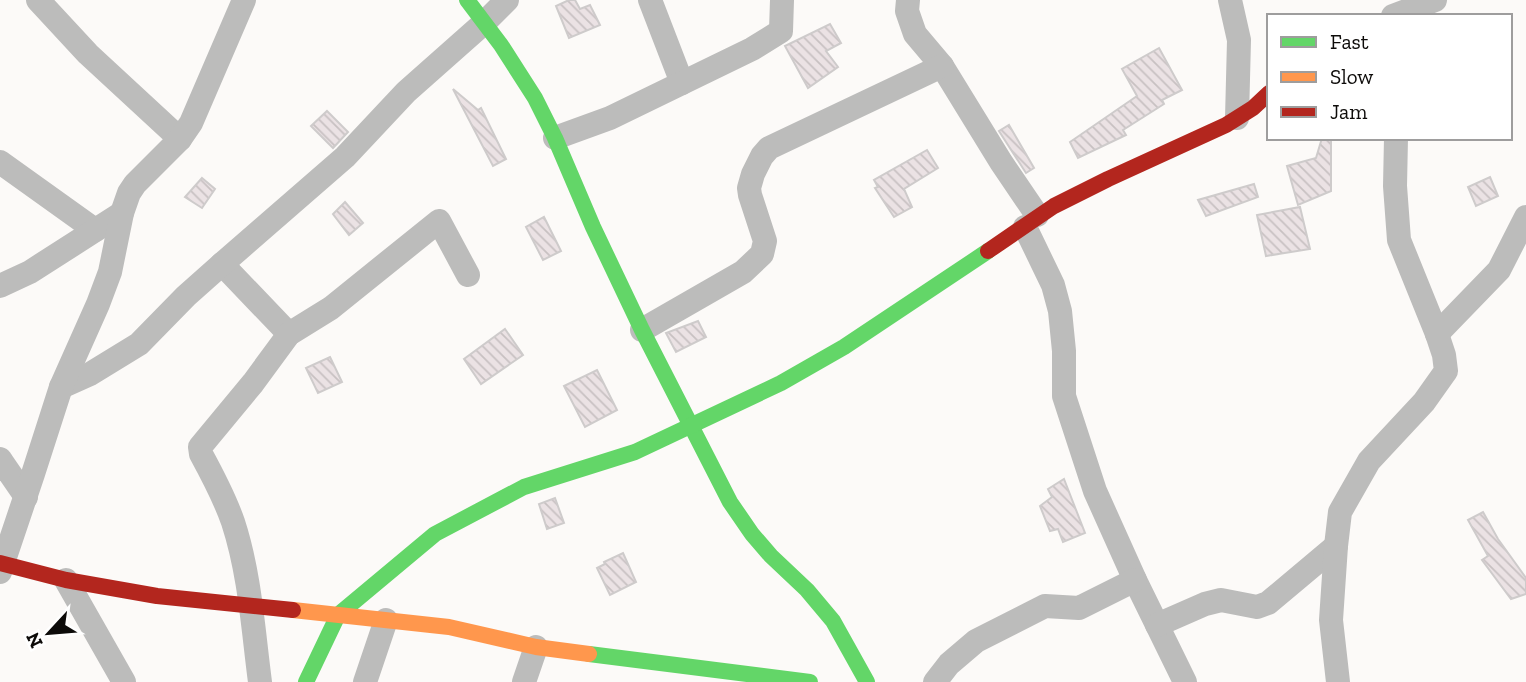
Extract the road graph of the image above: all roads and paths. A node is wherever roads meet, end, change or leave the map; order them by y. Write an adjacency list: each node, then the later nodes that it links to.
1 (38, 0): 17 (street)
2 (244, 0): 17 (street)
3 (467, 0): 11 (street)
4 (507, 0): 11 (street)
5 (650, 0): 13 (street)
6 (782, 0): 13 (street)
7 (908, 0): 12 (street)
8 (1230, 0): 15 (street)
9 (1435, 0): 10 (street)
10 (1399, 14)
11 (485, 22): 16 (street); 24 (street)
12 (942, 66): 22 (street); 27 (street)
13 (682, 83): 16 (street)
14 (1267, 95): 15 (street)
15 (1237, 118): 22 (street)
16 (555, 138): 27 (street)
17 (180, 139): 20 (street)
18 (1396, 140): 29 (street)
19 (0, 162): 23 (street)
20 (122, 213): 23 (street); 30 (street)
21 (1526, 216): 29 (street)
22 (1031, 221): 31 (street); 37 (street)
23 (95, 230): 26 (street)
24 (222, 264): 28 (street); 30 (street)
25 (468, 275): 28 (street)
26 (0, 286)
27 (642, 330): 31 (street)
28 (289, 334): 38 (street)
29 (1437, 334): 34 (street)
30 (61, 387): 33 (street)
31 (692, 425): 39 (street); 49 (street)
32 (0, 459): 33 (street)
33 (26, 497): 35 (street)
34 (1336, 547): 41 (street); 52 (street)
35 (1, 567): 36 (street)
36 (66, 580): 38 (street); 43 (street)
37 (1135, 580): 41 (street); 50 (street)
38 (251, 607): 39 (street); 44 (street)
39 (338, 615): 40 (street); 45 (street)
40 (386, 620): 42 (street); 46 (street)
41 (1157, 625): 51 (street)
42 (536, 647): 47 (street); 48 (street)
43 (112, 678)
44 (260, 682)
45 (306, 682)
46 (365, 682)
47 (524, 682)
48 (810, 682)
49 (867, 682)
50 (935, 682)
51 (1185, 682)
52 (1338, 682)

